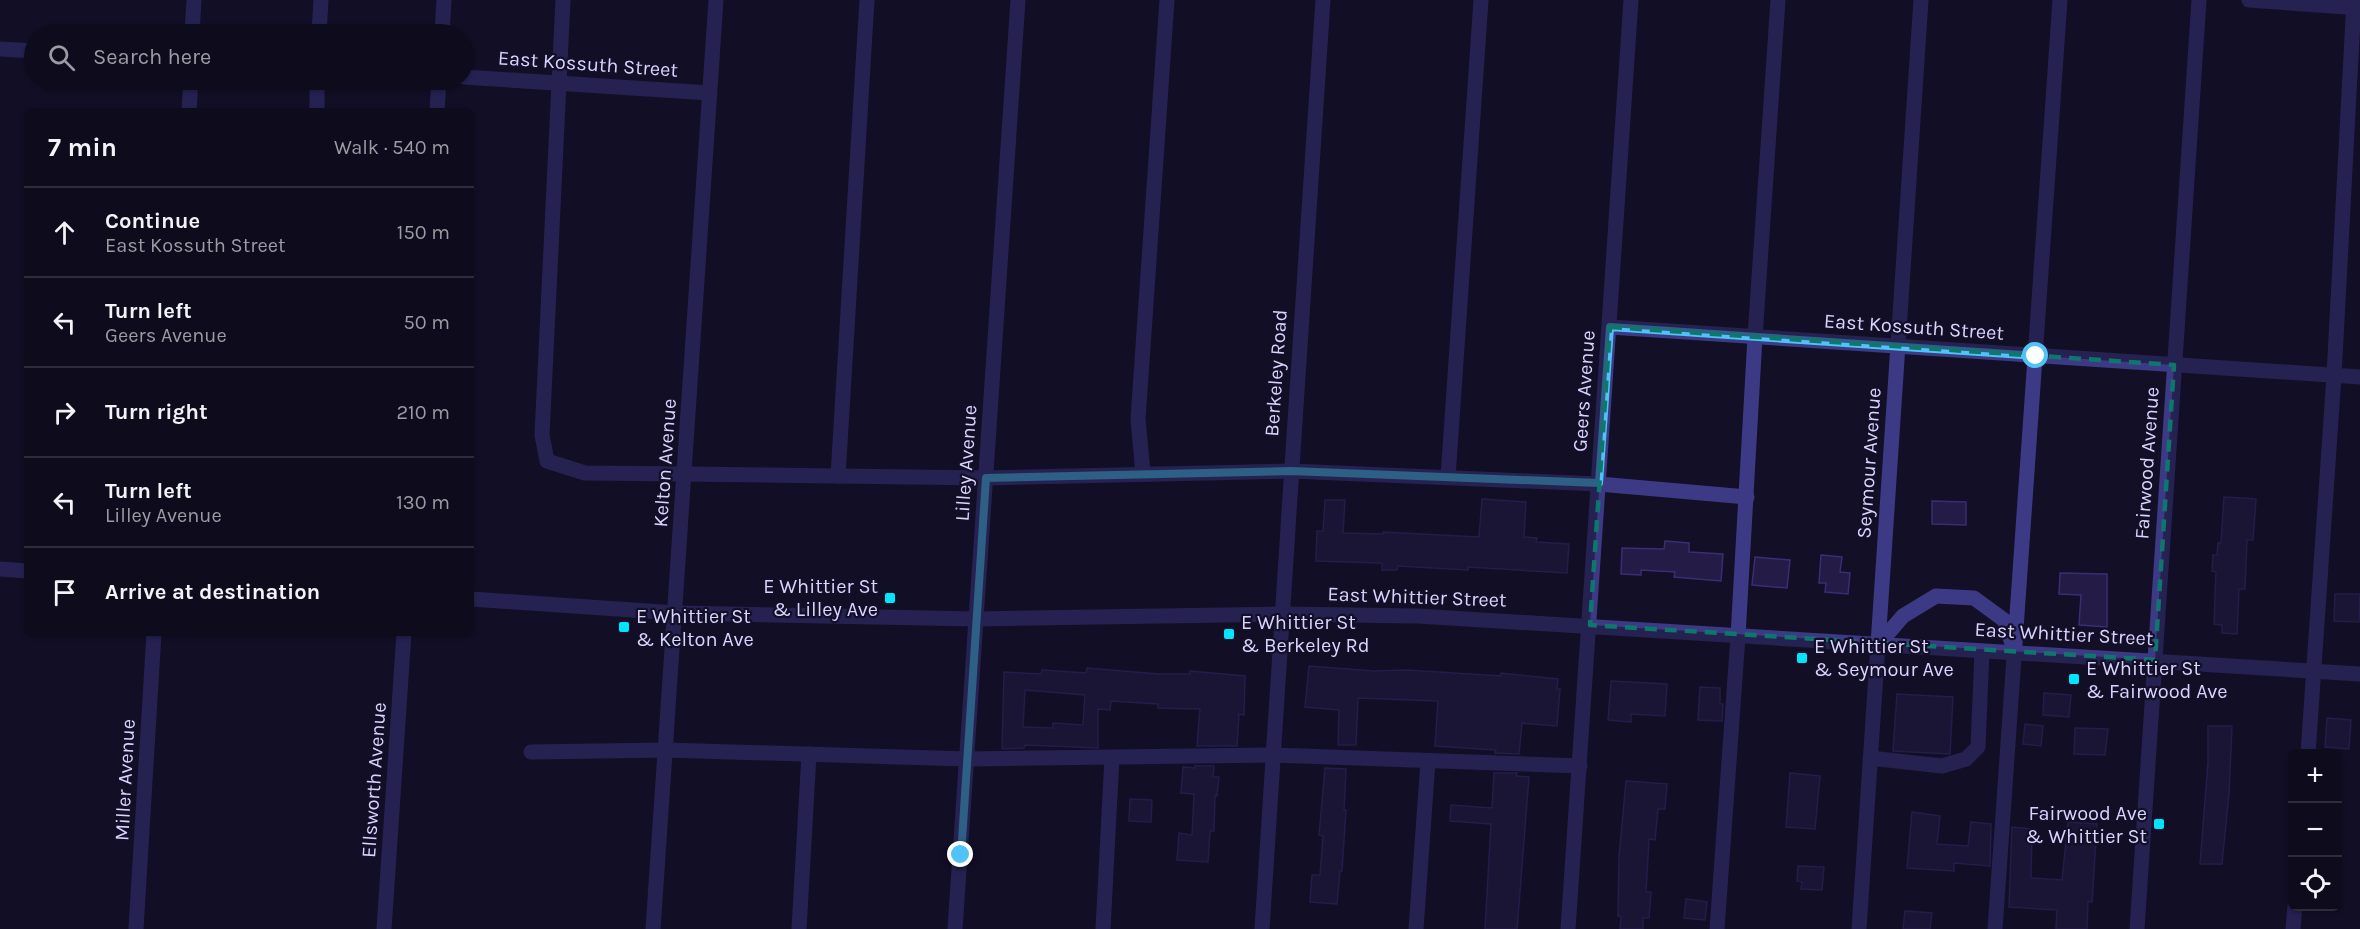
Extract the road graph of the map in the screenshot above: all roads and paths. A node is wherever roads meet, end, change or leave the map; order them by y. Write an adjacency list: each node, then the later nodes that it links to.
1 (194, 0): 18 (street)
2 (321, 0): 19 (street)
3 (444, 0): 20 (street)
4 (563, 0): 24 (street)
5 (717, 0): 28 (street, Kelton Avenue)
6 (867, 0): 42 (street)
7 (1018, 0): 44 (street, Lilley Avenue)
8 (1167, 0): 41 (street)
9 (1323, 0): 39 (street, Berkeley Road)
10 (1482, 0): 43 (street)
11 (1631, 0): 32 (street, Geers Avenue)
12 (1778, 0): 33 (street)
13 (1921, 0): 34 (street, Seymour Avenue)
14 (2060, 0): 35 (street)
15 (2199, 0): 36 (street, Fairwood Avenue)
16 (2249, 0): 17 (street)
17 (2356, 5): 37 (street)
18 (193, 24)
19 (320, 24)
20 (443, 24)
21 (0, 49): 22 (street)
22 (24, 50)
23 (474, 79): 24 (street, East Kossuth Street)
24 (558, 83): 28 (street, East Kossuth Street); 40 (street)
25 (190, 90): 29 (street)
26 (317, 90): 30 (street)
27 (438, 90): 31 (street)
28 (710, 93): 40 (street, Kelton Avenue)
29 (189, 108)
30 (317, 108)
31 (437, 108)
32 (1610, 327): 33 (street, East Kossuth Street); 45 (street, Geers Avenue)
33 (1755, 337): 34 (street, East Kossuth Street); 46 (street)
34 (1898, 347): 35 (street, East Kossuth Street); 57 (street, Seymour Avenue)
35 (2036, 356): 36 (street, East Kossuth Street); 59 (street)
36 (2174, 365): 37 (street, East Kossuth Street); 60 (street, Fairwood Avenue)
37 (2334, 376): 38 (street, East Kossuth Street); 61 (street)
38 (2360, 377)
39 (1291, 471): 41 (street); 43 (street); 51 (street, Berkeley Road)
40 (685, 474): 42 (street); 50 (street, Kelton Avenue)
41 (1143, 474): 44 (street)
42 (838, 476): 44 (street)
43 (1448, 477): 45 (street)
44 (986, 478): 52 (street, Lilley Avenue)
45 (1599, 483): 46 (street); 53 (street, Geers Avenue)
46 (1747, 497): 56 (street)
47 (0, 569): 48 (street)
48 (24, 571)
49 (474, 599): 50 (street, East Whittier Street)
50 (676, 613): 52 (street, East Whittier Street); 64 (street, Kelton Avenue)
51 (1283, 614): 52 (street, East Whittier Street); 53 (street, East Whittier Street); 67 (street, Berkeley Road)
52 (977, 619): 70 (street, Lilley Avenue)
53 (1590, 625): 56 (street, East Whittier Street); 72 (street, Geers Avenue)
54 (154, 636): 74 (street, Miller Avenue)
55 (404, 636): 75 (street, Ellsworth Avenue)
56 (1738, 636): 57 (street, East Whittier Street); 83 (street)
57 (1878, 645): 58 (street, East Whittier Street); 59 (street); 69 (street, Seymour Avenue)
58 (1982, 651): 59 (street, East Whittier Street); 69 (street)
59 (2016, 653): 60 (street, East Whittier Street); 85 (street)
60 (2155, 660): 61 (street, East Whittier Street); 86 (street, Fairwood Avenue)
61 (2315, 671): 62 (street, East Whittier Street); 63 (street)
62 (2360, 674)
63 (2308, 749)
64 (666, 750): 65 (street); 66 (street); 76 (street, Kelton Avenue)
65 (531, 752)
66 (809, 754): 70 (street); 77 (street)
67 (1273, 755): 68 (street); 71 (street); 80 (street, Berkeley Road)
68 (1112, 757): 70 (street); 79 (street)
69 (1870, 758): 84 (street, Seymour Avenue)
70 (967, 759): 78 (street, Lilley Avenue)
71 (1428, 761): 72 (street); 81 (street)
72 (1580, 766): 82 (street, Geers Avenue)
73 (2295, 911): 87 (street)
74 (136, 929)
75 (384, 929)
76 (653, 929)
77 (799, 929)
78 (955, 929)
79 (1103, 929)
80 (1262, 929)
81 (1416, 929)
82 (1568, 929)
83 (1717, 929)
84 (1858, 929)
85 (1995, 929)
86 (2137, 929)
87 (2293, 929)

